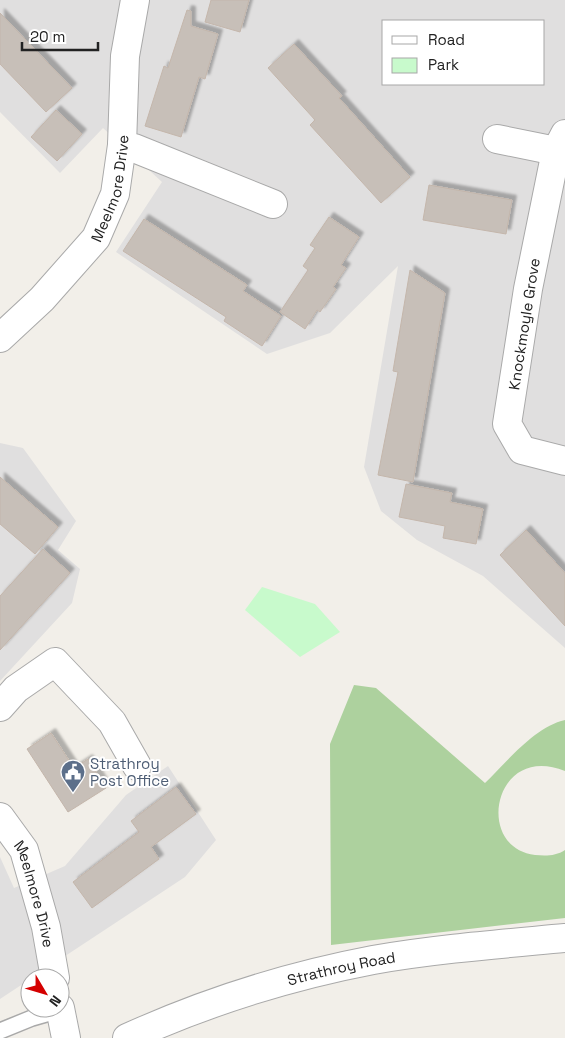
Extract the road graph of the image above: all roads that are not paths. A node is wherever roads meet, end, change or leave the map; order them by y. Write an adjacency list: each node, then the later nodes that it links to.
1 (135, 0): 4 (street, Meelmore Drive)
2 (497, 139): 3 (street, Knockmoyle Grove)
3 (561, 143): 7 (street, Knockmoyle Grove)
4 (122, 145): 5 (street); 6 (street, Meelmore Drive)
5 (273, 204)
6 (0, 338)
7 (565, 461)
8 (0, 707): 9 (street)
9 (137, 766)
10 (0, 817): 12 (street, Meelmore Drive)
11 (565, 938): 17 (street, Strathroy Road)
12 (53, 968)
13 (32, 1018): 15 (lane)
14 (62, 1018): 16 (street)
15 (0, 1031)
16 (66, 1038)
17 (127, 1038)

